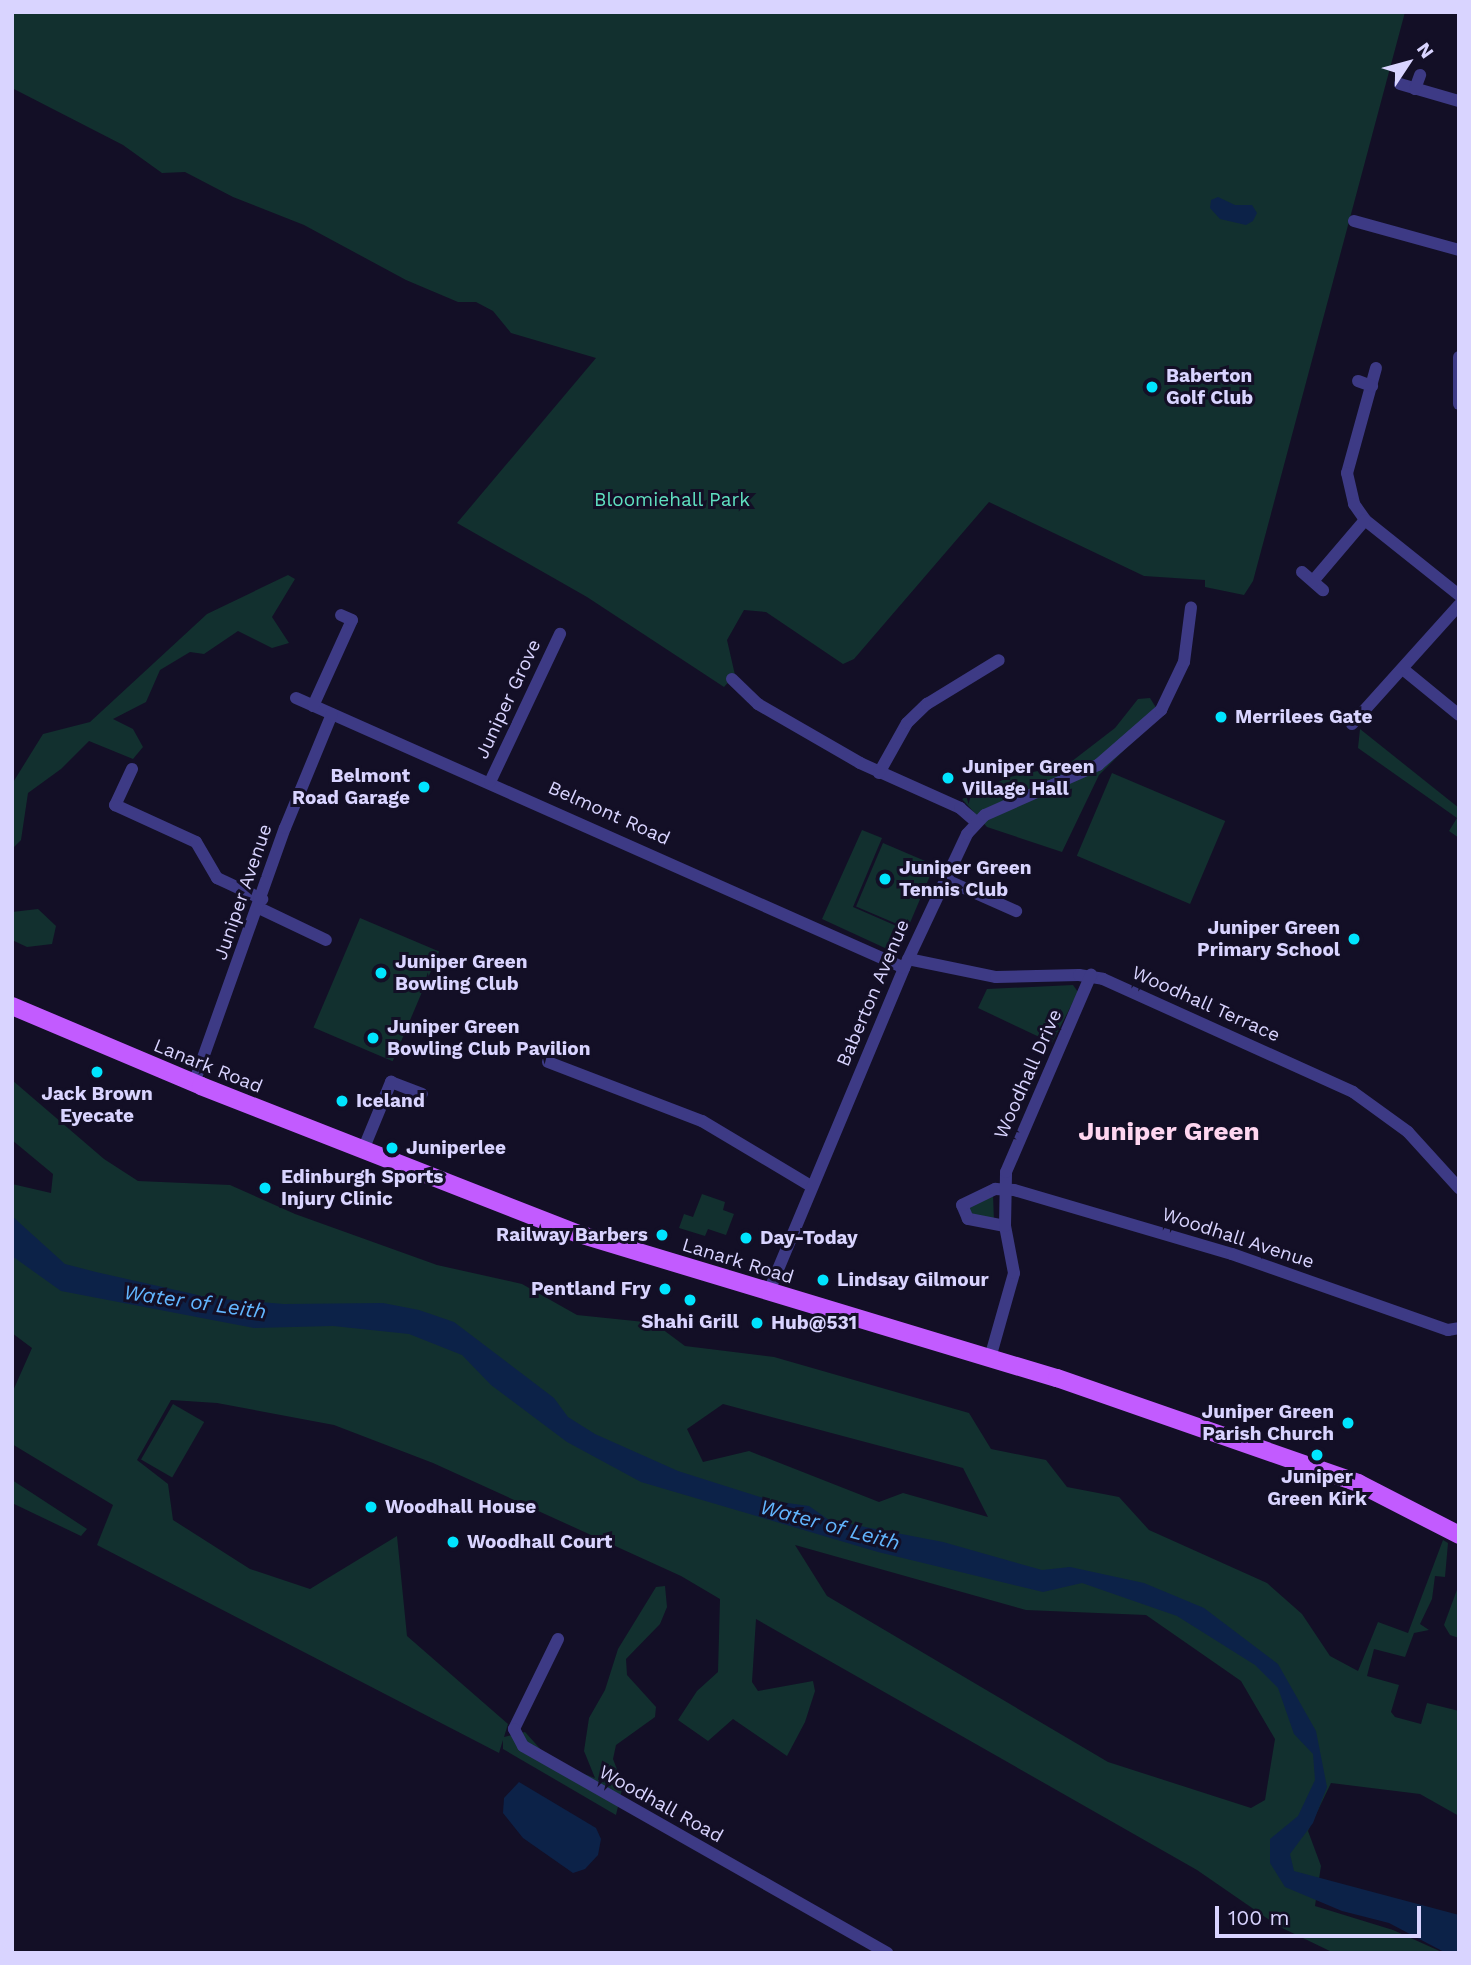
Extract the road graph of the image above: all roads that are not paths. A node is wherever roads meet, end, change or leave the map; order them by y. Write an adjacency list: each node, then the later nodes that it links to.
1 (1420, 75): 3 (street)
2 (1401, 84): 3 (street)
3 (1415, 89): 4 (street)
4 (1459, 101)
5 (1372, 212): 7 (street)
6 (1354, 222): 7 (street)
7 (1368, 225): 8 (street)
8 (1459, 250)
9 (1459, 356): 13 (street)
10 (1376, 368): 12 (street)
11 (1358, 381): 12 (street)
12 (1372, 386): 14 (street)
13 (1459, 404)
14 (1365, 520): 15 (street); 16 (street)
15 (1313, 581)
16 (1459, 595)
17 (1459, 605): 22 (street)
18 (1191, 607): 32 (street)
19 (341, 615): 25 (street)
20 (560, 634): 31 (street, Juniper Grove)
21 (999, 660): 30 (street)
22 (1404, 670): 27 (street); 28 (street)
23 (732, 680): 30 (street)
24 (296, 698): 25 (street, Belmont Road)
25 (313, 705): 26 (street, Belmont Road)
26 (331, 714): 31 (street, Belmont Road); 34 (street, Juniper Avenue)
27 (1459, 715)
28 (1352, 724)
29 (132, 769): 34 (street)
30 (879, 773): 32 (street)
31 (490, 782): 37 (street, Belmont Road)
32 (976, 822): 33 (street, Baberton Avenue)
33 (944, 879): 35 (street); 37 (street, Baberton Avenue)
34 (261, 904): 36 (street); 41 (street, Juniper Avenue)
35 (1016, 911)
36 (326, 940)
37 (906, 964): 38 (street, Woodhall Terrace); 45 (street, Baberton Avenue)
38 (1091, 975): 44 (street, Woodhall Terrace); 46 (street, Woodhall Drive)
39 (12, 1006): 41 (main road, Lanark Road)
40 (548, 1062): 45 (street)
41 (194, 1083): 43 (main road, Lanark Road)
42 (422, 1094): 43 (street)
43 (362, 1150): 48 (main road, Lanark Road)
44 (1456, 1180)
45 (811, 1186): 48 (street, Baberton Avenue)
46 (1003, 1189): 47 (street, Woodhall Drive); 47 (street); 49 (street, Woodhall Avenue)
47 (1005, 1226): 50 (street, Woodhall Drive)
48 (769, 1292): 50 (main road, Lanark Road)
49 (1459, 1328)
50 (990, 1357): 51 (main road, Lanark Road)
51 (1459, 1535)
52 (558, 1639): 53 (street, Woodhall Road)
53 (887, 1953)

